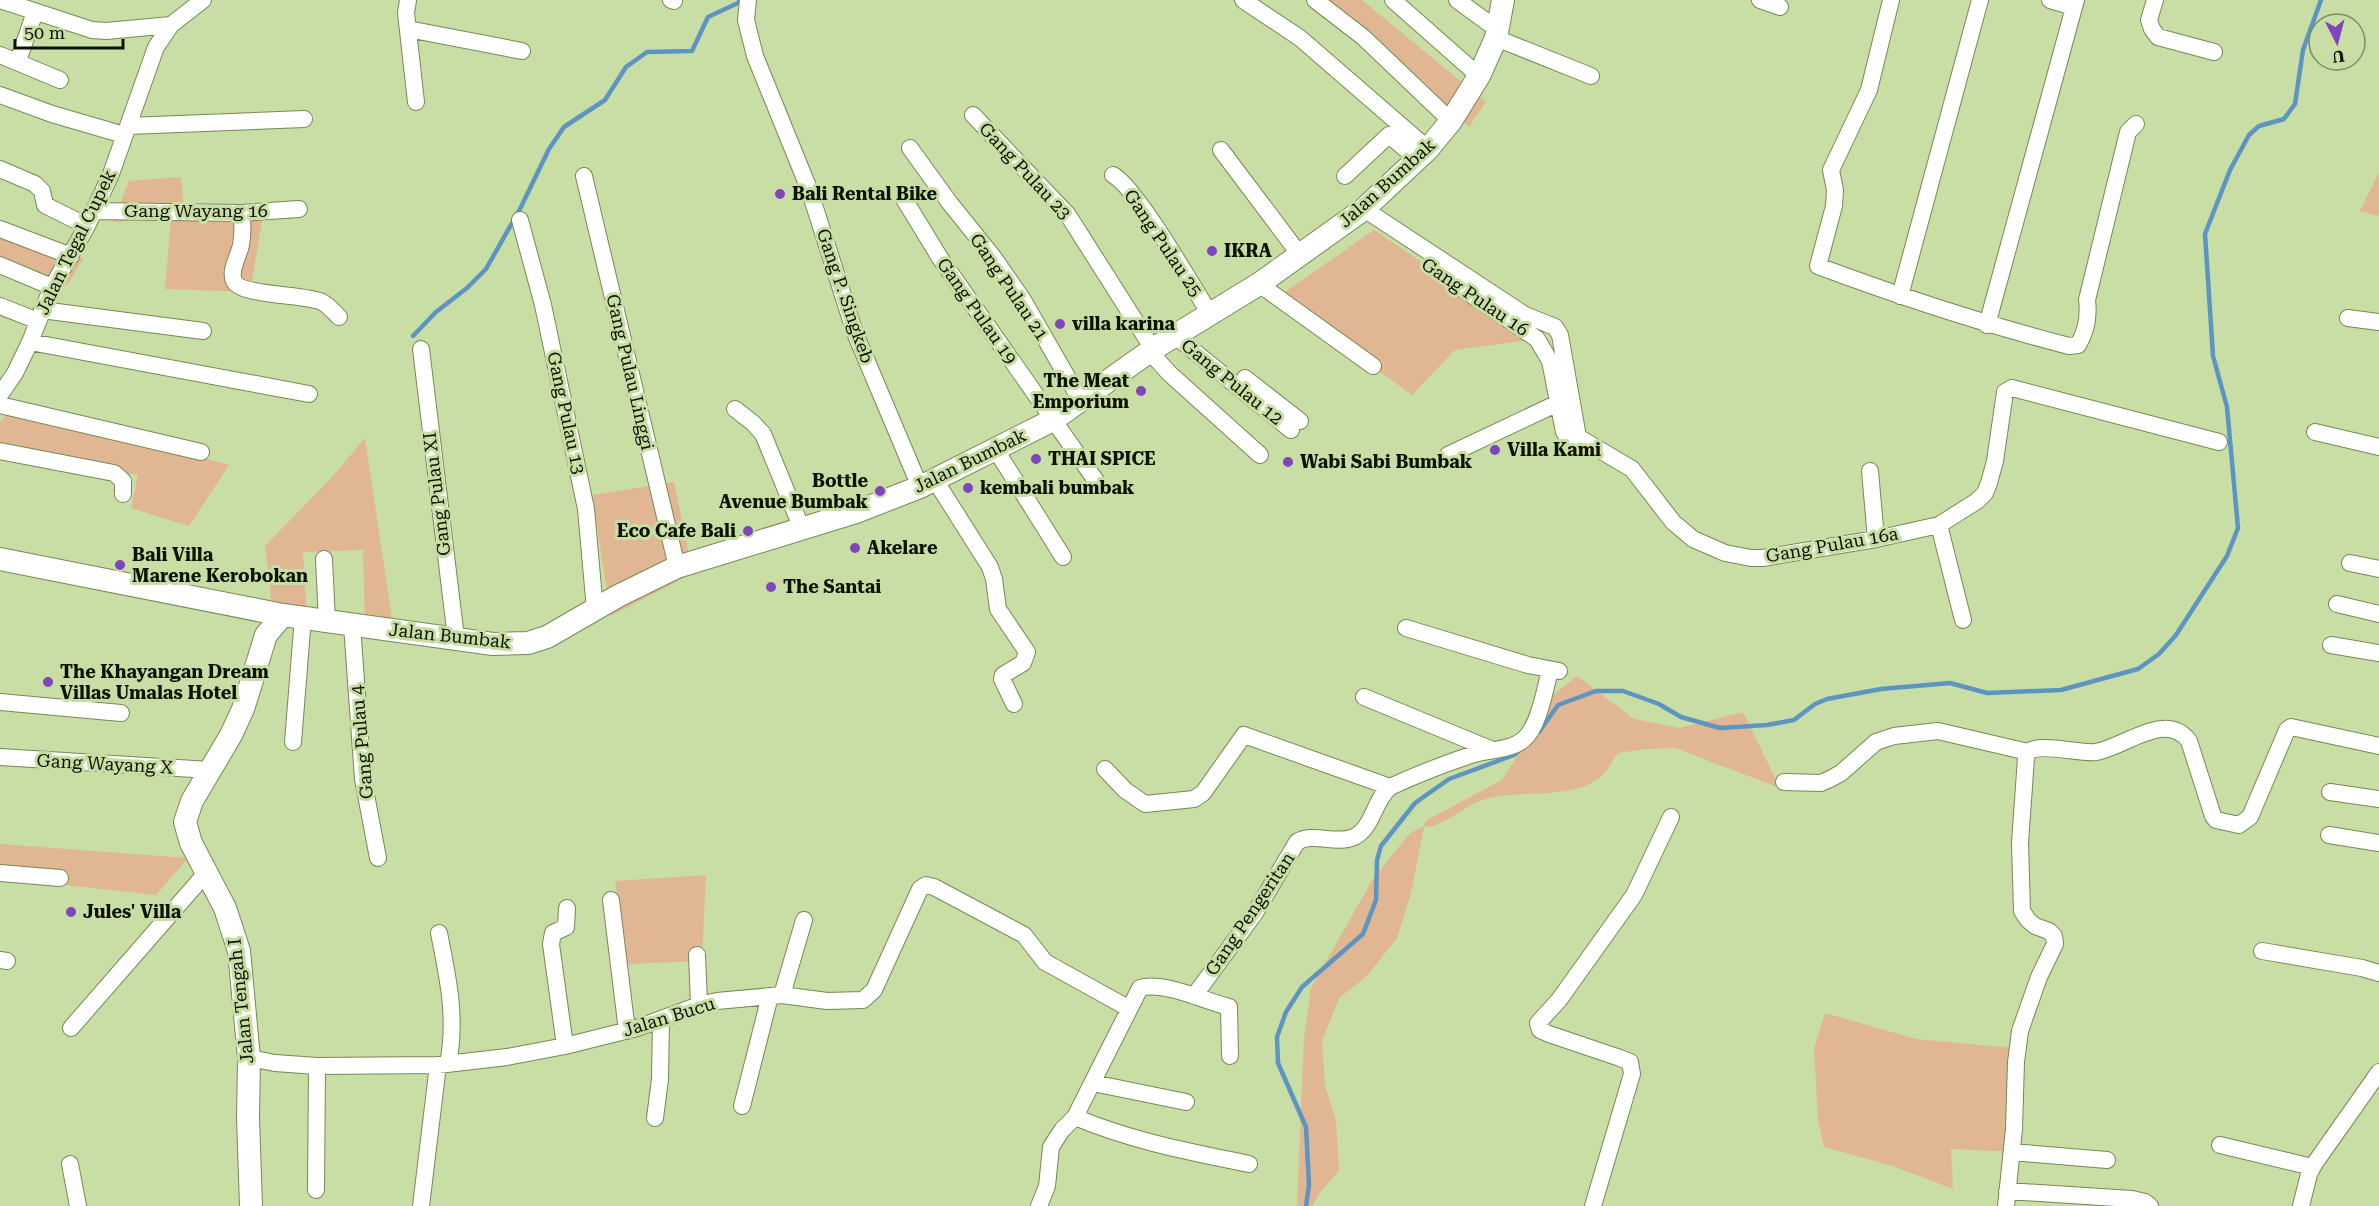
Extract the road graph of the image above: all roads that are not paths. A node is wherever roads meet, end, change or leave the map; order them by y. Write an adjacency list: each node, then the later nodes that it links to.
1 (0, 0): 17 (street)
2 (203, 0): 18 (street, Jalan Tegal Cupek)
3 (408, 0): 19 (street)
4 (748, 0): 87 (street, Gang P. Singkeb)
5 (1244, 0): 37 (street)
6 (1315, 0): 32 (street)
7 (1393, 0): 25 (street)
8 (1457, 0): 20 (street)
9 (1503, 0): 20 (street, Jalan Bumbak)
10 (1760, 0): 16 (street)
11 (1891, 0): 55 (street)
12 (1980, 0): 55 (street)
13 (2050, 0): 15 (street)
14 (2155, 0): 22 (street)
15 (2075, 4): 62 (street)
16 (1780, 7)
17 (35, 12): 18 (street); 24 (street)
18 (171, 25): 34 (street, Jalan Tegal Cupek)
19 (408, 29): 21 (street); 29 (street)
20 (1497, 34): 25 (street, Jalan Bumbak); 26 (street)
21 (522, 51)
22 (2214, 52)
23 (0, 55): 24 (street)
24 (18, 61): 27 (street)
25 (1479, 76): 32 (street, Jalan Bumbak)
26 (1591, 76)
27 (60, 80)
28 (0, 95): 34 (street)
29 (416, 102)
30 (973, 115): 67 (street, Gang Pulau 23)
31 (304, 119): 34 (street)
32 (1451, 121): 37 (street, Jalan Bumbak)
33 (2136, 124): 62 (street)
34 (126, 131): 44 (street, Jalan Tegal Cupek)
35 (910, 148): 71 (street, Gang Pulau 21)
36 (1221, 150): 50 (street)
37 (1423, 154): 41 (street); 45 (street, Jalan Bumbak)
38 (0, 169): 48 (street)
39 (1113, 175): 57 (street, Gang Pulau 25)
40 (584, 176): 97 (street, Gang Pulau Linggi)
41 (1346, 176)
42 (904, 199): 75 (street, Gang Pulau 19)
43 (299, 208): 46 (street, Gang Wayang 16)
44 (94, 211): 46 (street, Gang Wayang 16); 48 (street, Jalan Tegal Cupek)
45 (1360, 212): 50 (street, Jalan Bumbak); 72 (street, Gang Pulau 16); 92 (street, Gang Pulau 16a)
46 (241, 213): 59 (street)
47 (520, 219): 100 (street, Gang Pulau 13)
48 (87, 226): 51 (street, Jalan Tegal Cupek)
49 (0, 228): 51 (street)
50 (1300, 255): 53 (street, Jalan Bumbak)
51 (71, 256): 54 (street, Jalan Tegal Cupek)
52 (0, 265): 54 (street)
53 (1259, 284): 57 (street, Jalan Bumbak); 68 (street)
54 (52, 287): 58 (street, Jalan Tegal Cupek)
55 (1900, 296): 62 (street)
56 (0, 306): 58 (street)
57 (1210, 314): 64 (street, Jalan Bumbak)
58 (40, 315): 63 (street); 65 (street, Jalan Tegal Cupek)
59 (339, 317)
60 (2348, 318): 61 (street)
61 (2379, 322)
62 (1987, 325)
63 (203, 331)
64 (1178, 332): 67 (street, Jalan Bumbak); 76 (street, Gang Pulau 12)
65 (30, 342): 69 (street); 70 (street, Jalan Tegal Cupek)
66 (420, 349): 107 (street, Gang Pulau XI)
67 (1151, 350): 71 (street, Jalan Bumbak); 84 (street, Gang Pulau 23)
68 (1373, 366)
69 (309, 394)
70 (0, 395)
71 (1081, 400): 75 (street, Jalan Bumbak)
72 (1558, 403): 78 (street, Gang Pulau 16); 85 (street)
73 (0, 405): 83 (street)
74 (735, 409): 91 (street)
75 (1053, 420): 81 (street, Jalan Bumbak); 88 (street, Gang Pulau 19)
76 (1295, 425)
77 (2315, 432): 80 (street)
78 (1568, 437)
79 (2219, 442): 90 (street)
80 (2379, 447)
81 (996, 450): 87 (street, Jalan Bumbak); 93 (street)
82 (0, 451): 89 (street)
83 (201, 452)
84 (1260, 454)
85 (1448, 455)
86 (1870, 471): 92 (street)
87 (928, 483): 91 (street, Jalan Bumbak); 112 (street, Gang P. Singkeb)
88 (1101, 488)
89 (123, 494)
90 (1939, 525): 92 (street, Gang Pulau 16a); 103 (street)
91 (801, 529): 97 (street, Jalan Bumbak)
92 (1876, 539)
93 (1063, 557)
94 (0, 559): 102 (street)
95 (324, 559): 104 (street)
96 (2350, 563): 98 (street)
97 (677, 567): 100 (street, Jalan Bumbak)
98 (2379, 569)
99 (2337, 604): 101 (street)
100 (594, 610): 107 (street, Jalan Bumbak)
101 (2379, 614)
102 (293, 616): 104 (street, Jalan Bumbak); 114 (street); 119 (street, Jalan Tengah I)
103 (1963, 620)
104 (327, 621): 105 (street, Jalan Bumbak)
105 (352, 625): 107 (street, Jalan Bumbak); 128 (street, Gang Pulau 4)
106 (1406, 628): 116 (street)
107 (456, 638)
108 (2331, 645): 109 (street)
109 (2379, 653)
110 (1364, 697): 116 (street)
111 (0, 702): 113 (street)
112 (1014, 704)
113 (120, 712)
114 (293, 742)
115 (2379, 746): 117 (street)
116 (1490, 749): 122 (street)
117 (2028, 752): 121 (street); 158 (street)
118 (0, 757): 119 (street, Gang Wayang X)
119 (210, 770): 129 (street, Jalan Tengah I)
120 (1104, 770): 122 (street)
121 (1784, 783)
122 (1390, 787): 140 (street, Gang Pengeritan)
123 (2330, 792): 124 (street)
124 (2379, 799)
125 (1671, 817): 169 (street)
126 (2329, 835): 127 (street)
127 (2379, 843)
128 (378, 858)
129 (207, 872): 144 (street); 148 (street, Jalan Tengah I)
130 (0, 873): 131 (street)
131 (60, 878)
132 (611, 900): 145 (street)
133 (567, 908): 146 (street)
134 (804, 920): 139 (street)
135 (439, 933): 149 (street)
136 (2262, 951): 138 (street)
137 (697, 955): 141 (street)
138 (2379, 973)
139 (776, 995): 141 (street, Jalan Bucu); 142 (street, Jalan Bucu); 154 (street)
140 (1194, 996): 142 (street, Gang Pengeritan); 147 (street, Gang Pengeritan)
141 (699, 1005): 143 (street, Jalan Bucu)
142 (1128, 1008): 152 (street, Gang Pengeritan)
143 (661, 1020): 145 (street, Jalan Bucu); 155 (street)
144 (71, 1028)
145 (627, 1031): 146 (street, Jalan Bucu)
146 (566, 1046): 149 (street, Jalan Bucu)
147 (1230, 1056)
148 (249, 1058): 150 (street, Jalan Bucu); 166 (street, Jalan Tengah I)
149 (443, 1065): 150 (street, Jalan Bucu); 167 (street)
150 (316, 1066): 163 (street)
151 (2379, 1072): 162 (street)
152 (1093, 1083): 153 (street); 156 (street, Gang Pengeritan)
153 (1186, 1102)
154 (742, 1106)
155 (655, 1118)
156 (1075, 1118): 161 (street); 168 (street, Gang Pengeritan)
157 (2220, 1145): 162 (street)
158 (2012, 1152): 159 (street); 164 (street)
159 (2107, 1160)
160 (70, 1164): 165 (street)
161 (1250, 1164)
162 (2312, 1167): 171 (street)
163 (316, 1190)
164 (2006, 1199): 170 (street)
165 (78, 1206)
166 (251, 1206)
167 (421, 1206)
168 (1039, 1206)
169 (1593, 1206)
170 (2150, 1206)
171 (2301, 1206)

